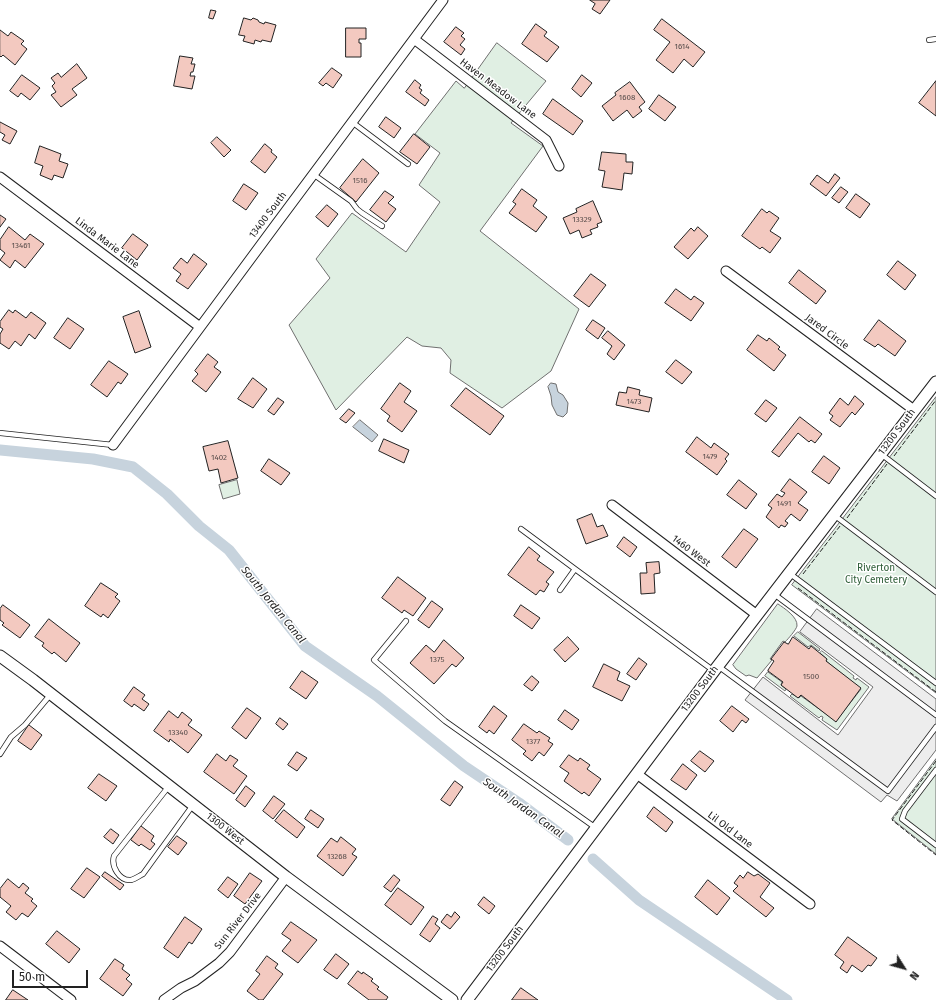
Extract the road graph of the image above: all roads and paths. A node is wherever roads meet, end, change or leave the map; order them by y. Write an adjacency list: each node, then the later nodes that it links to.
1 (443, 0): 2 (street, 13400 South)
2 (414, 39): 5 (street, 13400 South); 7 (street, Haven Meadow Lane)
3 (936, 39): 4 (lane)
4 (929, 40)
5 (352, 122): 6 (lane); 8 (street, 13400 South)
6 (408, 164)
7 (559, 166)
8 (313, 174): 10 (lane); 12 (street, 13400 South)
9 (0, 177): 12 (street, Linda Marie Lane)
10 (382, 226)
11 (726, 271): 14 (street, Jared Circle)
12 (200, 327): 16 (street, 13400 South)
13 (935, 386): 14 (street, 13200 South)
14 (914, 410): 17 (street, 13200 South)
15 (0, 433): 16 (lane)
16 (113, 445)
17 (881, 454): 18 (lane); 20 (street, 13200 South)
18 (936, 496)
19 (612, 505): 27 (street, 1460 West)
20 (834, 515): 23 (street, 13200 South); 25 (lane)
21 (521, 528): 22 (lane)
22 (575, 570): 24 (lane); 30 (lane)
23 (789, 573): 26 (street, 13200 South); 31 (lane)
24 (560, 590)
25 (936, 592)
26 (774, 593): 27 (street, 13200 South); 33 (lane)
27 (757, 615): 30 (street, 13200 South)
28 (406, 621): 40 (lane)
29 (0, 656): 32 (street, 1300 West)
30 (716, 668): 34 (lane); 37 (street, 13200 South)
31 (936, 683)
32 (51, 694): 35 (lane); 38 (street, 1300 West)
33 (936, 715)
34 (936, 727)
35 (0, 754)
36 (936, 770): 41 (lane)
37 (637, 774): 40 (street, 13200 South); 43 (street, Lil Old Lane)
38 (169, 786): 39 (street, 1300 West); 39 (lane)
39 (193, 805): 42 (street, 1300 West)
40 (596, 828): 48 (street, 13200 South)
41 (936, 845)
42 (286, 877): 46 (street, Sun River Drive); 47 (street, 1300 West)
43 (810, 904)
44 (0, 946): 45 (street)
45 (71, 1000)
46 (164, 1000)
47 (452, 1000)
48 (467, 1000)

